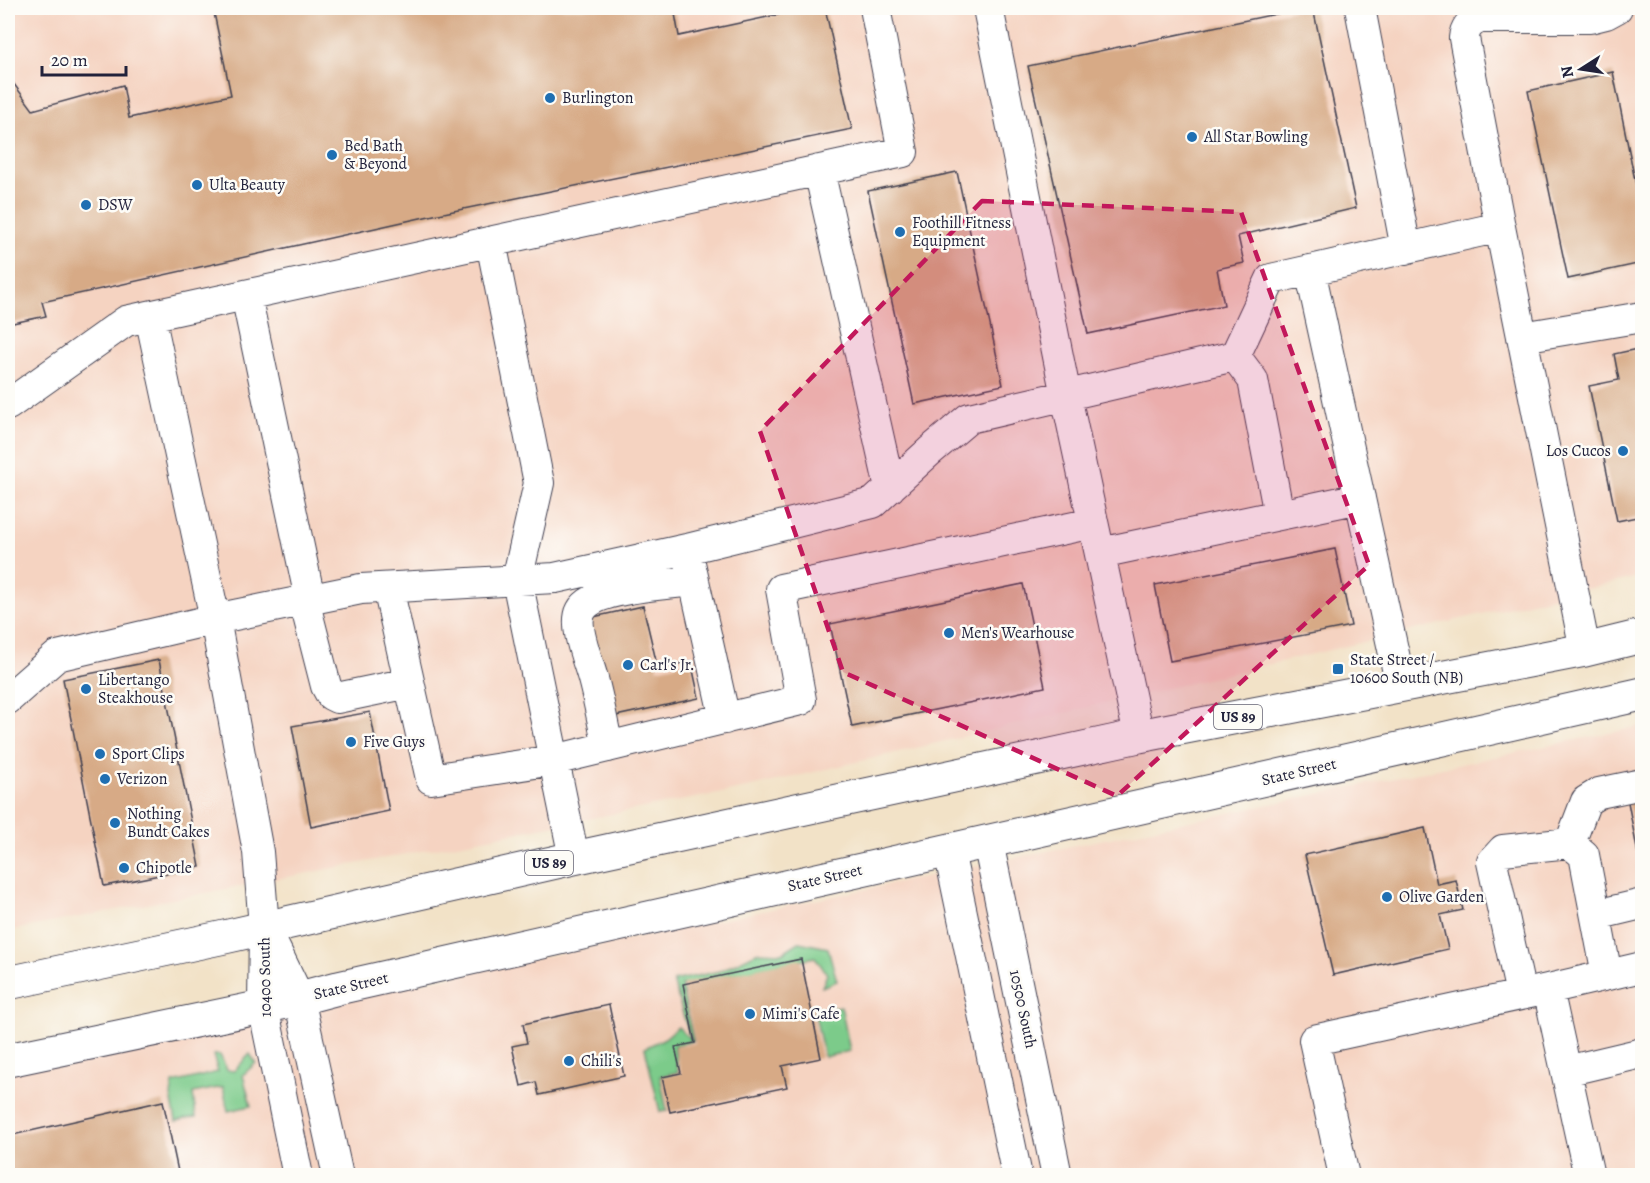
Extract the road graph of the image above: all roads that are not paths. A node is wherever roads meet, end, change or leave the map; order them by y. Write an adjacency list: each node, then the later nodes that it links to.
1 (875, 8): 5 (street)
2 (988, 8): 15 (street)
3 (1360, 8): 8 (street)
4 (1617, 8): 6 (street)
5 (819, 170): 7 (street); 17 (street)
6 (1500, 228): 8 (street); 13 (street)
7 (491, 242): 10 (street); 23 (street)
8 (1406, 249): 9 (street)
9 (1310, 270): 14 (street); 18 (street)
10 (246, 294): 11 (street); 26 (street)
11 (150, 316): 16 (street); 27 (street)
12 (1642, 317): 13 (street)
13 (1522, 337): 29 (street)
14 (1235, 356): 15 (street); 19 (street)
15 (1066, 396): 17 (street); 20 (street)
16 (8, 405)
17 (890, 488): 21 (street)
18 (1360, 498): 19 (street); 31 (street)
19 (1279, 515): 22 (street)
20 (1093, 523): 22 (street); 34 (street)
21 (687, 549): 23 (street); 24 (street)
22 (1100, 553): 35 (street)
23 (517, 580): 25 (street); 37 (street)
24 (694, 581): 34 (street); 36 (street)
25 (388, 588): 26 (street); 30 (street)
26 (307, 600): 27 (street); 30 (street)
27 (215, 619): 33 (street); 45 (street)
28 (1642, 636): 29 (main road, US 89)
29 (1585, 650): 31 (main road, US 89)
30 (409, 683): 37 (street)
31 (1401, 686): 35 (main road, US 89)
32 (1642, 694): 39 (main road, State Street)
33 (8, 699)
34 (725, 718): 36 (street)
35 (1138, 736): 42 (main road, US 89)
36 (608, 747): 37 (street)
37 (554, 760): 42 (street)
38 (1642, 784): 40 (street)
39 (988, 842): 41 (main road, State Street); 58 (street, 10500 South)
40 (1570, 843): 44 (street); 49 (street)
41 (949, 851): 50 (main road, State Street); 57 (street)
42 (574, 858): 45 (main road, US 89)
43 (1642, 904): 44 (street)
44 (1596, 915): 47 (street)
45 (264, 927): 48 (main road, US 89); 50 (street, 10400 South); 51 (street, 10400 South)
46 (1642, 967): 47 (street)
47 (1607, 975): 49 (street)
48 (8, 983)
49 (1535, 992): 54 (street); 59 (street)
50 (298, 998): 51 (main road, State Street); 56 (street, 10400 South)
51 (263, 1006): 53 (main road, State Street); 55 (street, 10400 South)
52 (1642, 1053): 54 (street)
53 (8, 1060)
54 (1566, 1071): 60 (street)
55 (298, 1176)
56 (338, 1176)
57 (1017, 1176)
58 (1057, 1176)
59 (1344, 1176)
60 (1589, 1176)

